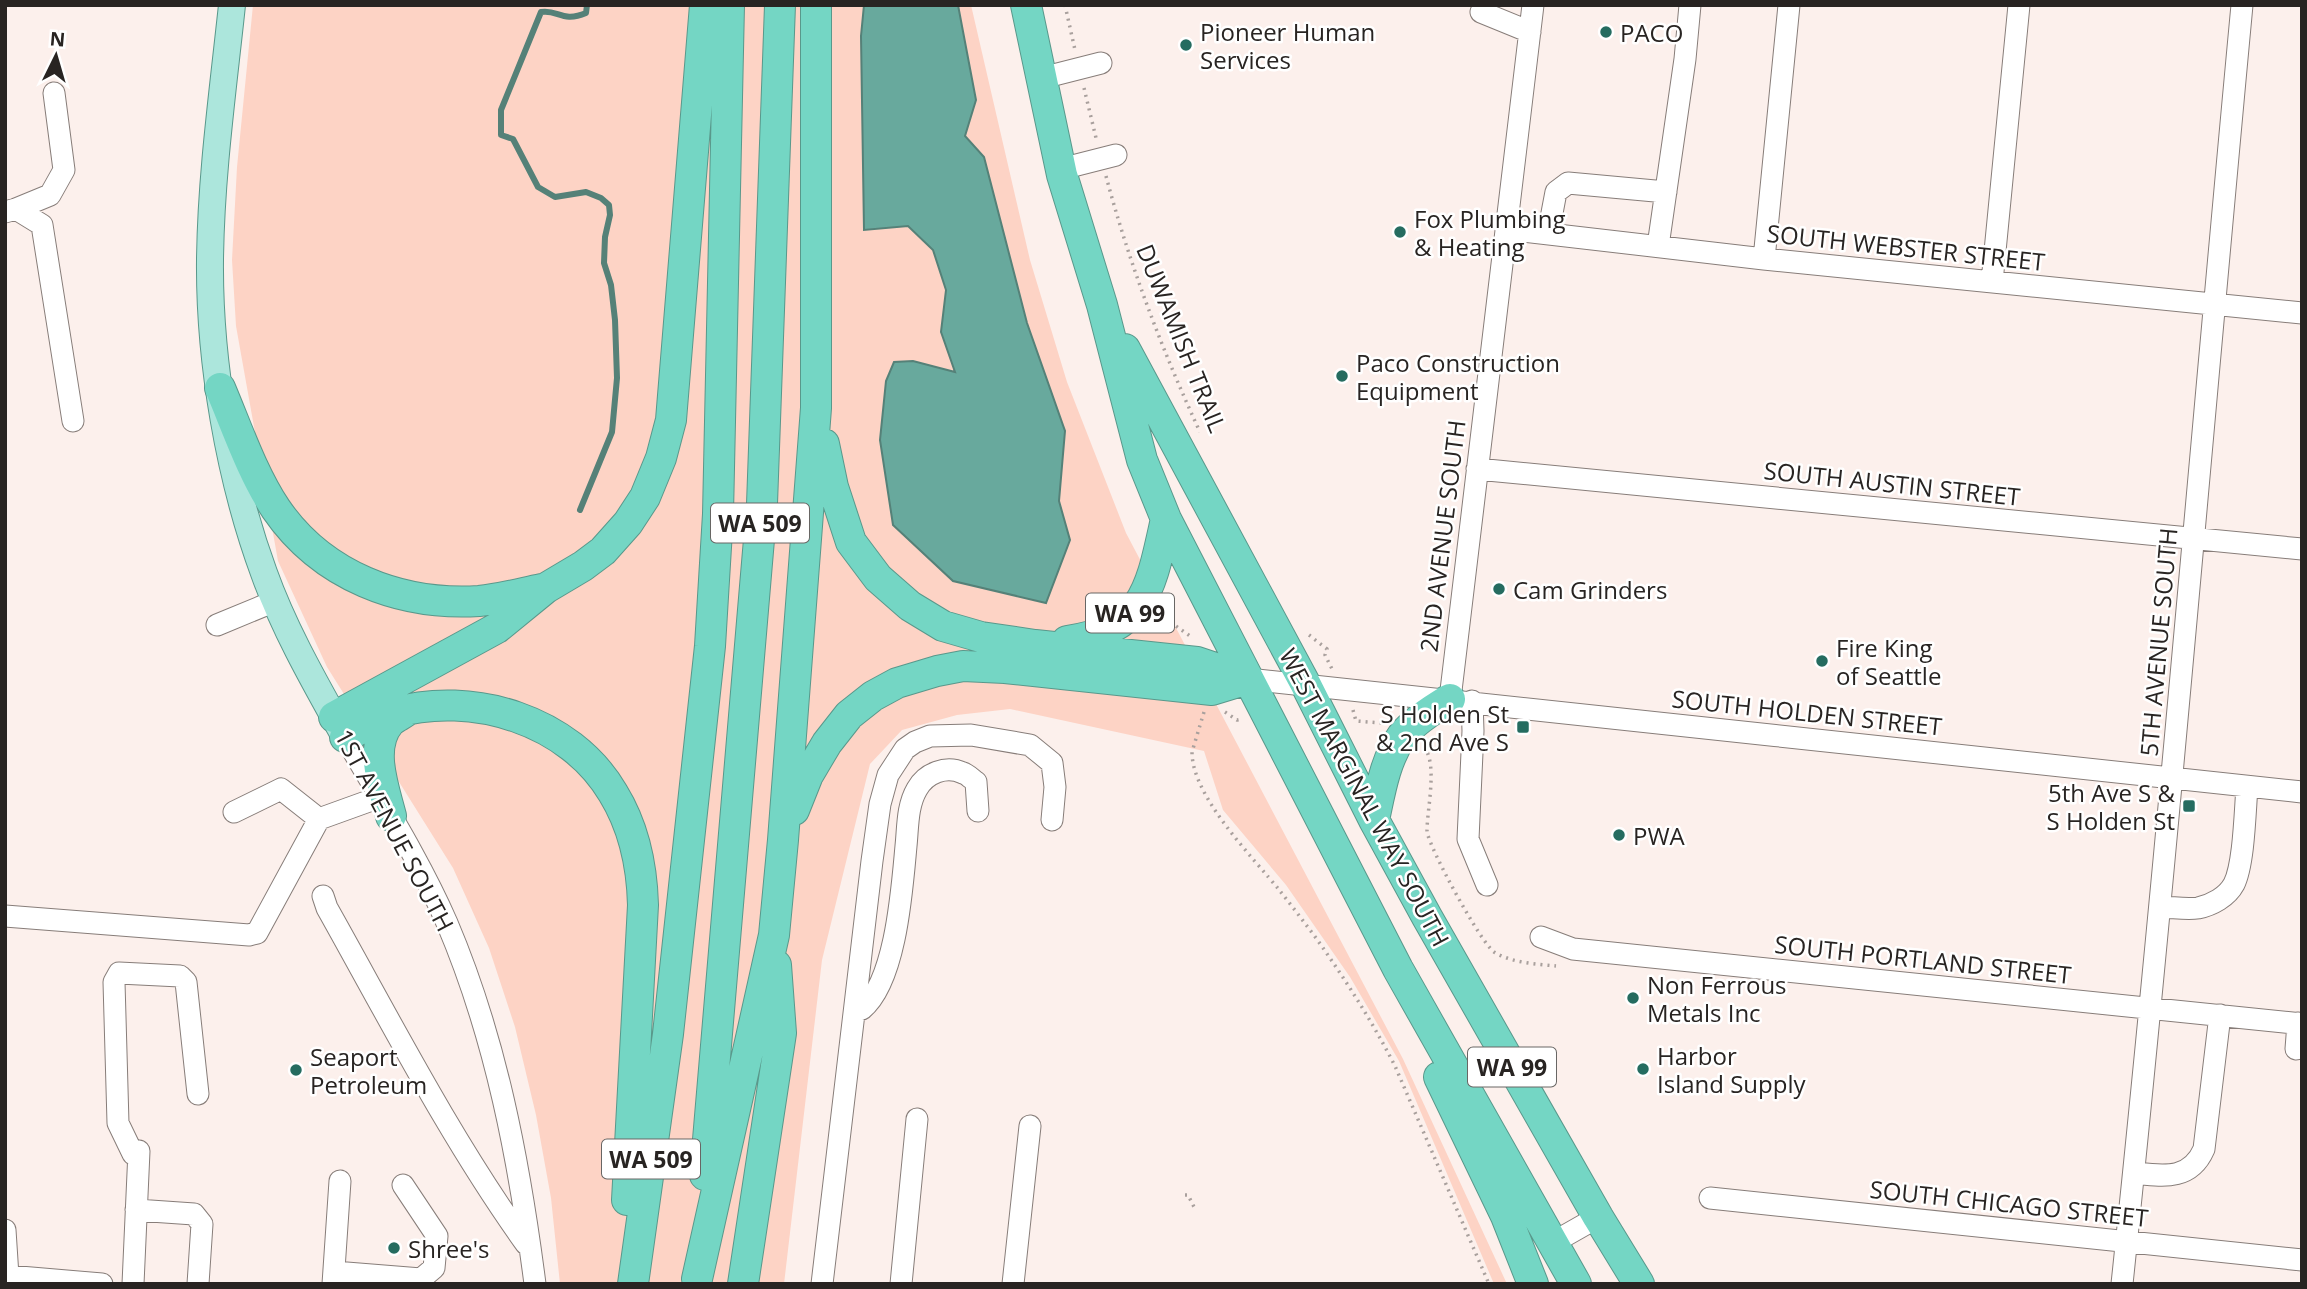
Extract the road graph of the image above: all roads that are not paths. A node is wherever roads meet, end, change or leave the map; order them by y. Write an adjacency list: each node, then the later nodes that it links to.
1 (232, 5): 29 (main road, 1ST AVENUE SOUTH)
2 (705, 5): 36 (highway)
3 (729, 5): 89 (highway, WA 509)
4 (780, 5): 83 (highway, WA 509)
5 (816, 5): 30 (highway)
6 (1026, 5): 15 (highway, WEST MARGINAL WAY SOUTH / WA 99)
7 (1533, 5): 13 (street, 2ND AVENUE SOUTH)
8 (1690, 5): 19 (street)
9 (1789, 5): 24 (street)
10 (2019, 5): 25 (street)
11 (2242, 5): 26 (street, 5TH AVENUE SOUTH)
12 (1481, 12): 13 (street)
13 (1530, 32): 21 (street, 2ND AVENUE SOUTH)
14 (1101, 64): 15 (street)
15 (1042, 78): 18 (highway, WEST MARGINAL WAY SOUTH / WA 99)
16 (54, 93): 20 (street)
17 (1109, 157): 18 (street)
18 (1061, 169): 27 (highway, WEST MARGINAL WAY SOUTH / WA 99)
19 (1666, 192): 22 (street); 23 (street)
20 (11, 210): 31 (street)
21 (1506, 229): 22 (street, SOUTH WEBSTER STREET); 32 (street, 2ND AVENUE SOUTH)
22 (1548, 234): 23 (street, SOUTH WEBSTER STREET)
23 (1658, 246): 24 (street, SOUTH WEBSTER STREET)
24 (1764, 259): 25 (street, SOUTH WEBSTER STREET)
25 (1993, 282): 26 (street, SOUTH WEBSTER STREET)
26 (2213, 304): 28 (street, SOUTH WEBSTER STREET); 34 (street, 5TH AVENUE SOUTH)
27 (1102, 305): 33 (highway, WEST MARGINAL WAY SOUTH / WA 99); 41 (highway, WEST MARGINAL WAY SOUTH)
28 (2302, 313)
29 (220, 388): 36 (highway); 37 (main road, 1ST AVENUE SOUTH)
30 (817, 408): 39 (highway); 54 (highway)
31 (73, 421)
32 (1477, 469): 34 (street, SOUTH AUSTIN STREET); 42 (street, 2ND AVENUE SOUTH)
33 (1166, 519): 39 (highway, WA 99); 40 (highway, WEST MARGINAL WAY SOUTH / WA 99)
34 (2193, 540): 35 (street, SOUTH AUSTIN STREET); 45 (street, 5TH AVENUE SOUTH)
35 (2302, 549)
36 (546, 588): 44 (highway)
37 (275, 601): 38 (street); 44 (main road, 1ST AVENUE SOUTH)
38 (217, 625)
39 (1035, 645): 40 (highway)
40 (1248, 679): 41 (street, SOUTH HOLDEN STREET); 54 (highway); 61 (highway, WEST MARGINAL WAY SOUTH / WA 99)
41 (1306, 685): 42 (street, SOUTH HOLDEN STREET); 53 (highway, WEST MARGINAL WAY SOUTH / WA 99)
42 (1461, 700): 45 (street, SOUTH HOLDEN STREET); 53 (highway); 55 (street, 2ND AVENUE SOUTH)
43 (410, 709): 44 (highway); 48 (highway); 88 (highway)
44 (340, 727): 48 (street, 1ST AVENUE SOUTH)
45 (2173, 780): 46 (street, SOUTH HOLDEN STREET); 57 (street, 5TH AVENUE SOUTH)
46 (2247, 787): 47 (street, SOUTH HOLDEN STREET); 57 (street)
47 (2302, 792)
48 (385, 806): 51 (street); 80 (street, 1ST AVENUE SOUTH)
49 (978, 811): 62 (street)
50 (234, 812): 51 (street)
51 (319, 819): 58 (street)
52 (1052, 820): 62 (street)
53 (1374, 820): 75 (highway, WEST MARGINAL WAY SOUTH / WA 99)
54 (783, 841): 59 (highway)
55 (1487, 885)
56 (324, 896): 80 (street)
57 (2160, 907): 63 (street, 5TH AVENUE SOUTH)
58 (5, 916)
59 (774, 936): 83 (highway); 90 (highway)
60 (1541, 937): 63 (street, SOUTH PORTLAND STREET)
61 (1398, 968): 77 (highway, WEST MARGINAL WAY SOUTH / WA 99); 94 (highway)
62 (855, 1008): 91 (street)
63 (2150, 1008): 64 (street, SOUTH PORTLAND STREET); 70 (street, 5TH AVENUE SOUTH)
64 (2220, 1015): 65 (street, SOUTH PORTLAND STREET); 70 (street)
65 (2300, 1024): 66 (street)
66 (2296, 1049)
67 (198, 1094): 74 (street)
68 (917, 1119): 92 (street)
69 (1030, 1126): 93 (street)
70 (2134, 1173): 78 (street, 5TH AVENUE SOUTH)
71 (341, 1181): 82 (street)
72 (403, 1185): 82 (street)
73 (1710, 1198): 78 (street, SOUTH CHICAGO STREET)
74 (136, 1210): 85 (street); 86 (street)
75 (1598, 1217): 77 (street); 96 (highway, WEST MARGINAL WAY SOUTH / WA 99)
76 (5, 1230): 79 (street)
77 (1554, 1242): 95 (highway, WEST MARGINAL WAY SOUTH / WA 99)
78 (2126, 1242): 81 (street, SOUTH CHICAGO STREET); 97 (street, 5TH AVENUE SOUTH)
79 (6, 1244): 84 (street)
80 (530, 1249): 87 (street, 1ST AVENUE SOUTH)
81 (2302, 1260)
82 (333, 1278)
83 (697, 1281)
84 (102, 1284)
85 (133, 1284)
86 (198, 1284)
87 (534, 1284)
88 (622, 1284)
89 (633, 1284)
90 (743, 1284)
91 (822, 1284)
92 (901, 1284)
93 (1013, 1284)
94 (1533, 1284)
95 (1576, 1284)
96 (1639, 1284)
97 (2122, 1284)

